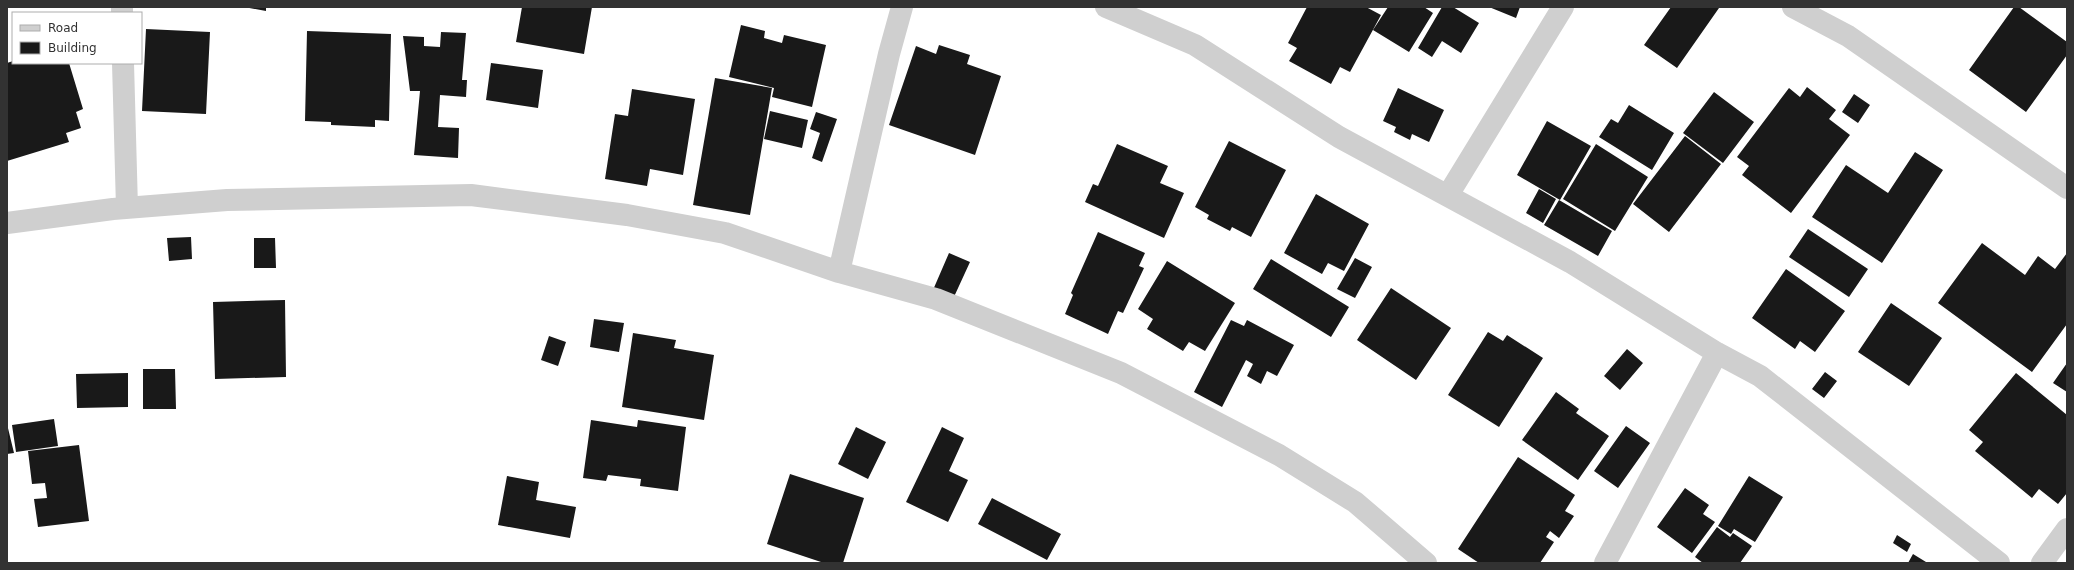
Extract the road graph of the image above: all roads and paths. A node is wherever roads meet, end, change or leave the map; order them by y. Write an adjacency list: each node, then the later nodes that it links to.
1 (902, 7): 10 (street)
2 (1106, 7): 7 (street)
3 (1563, 7): 7 (street)
4 (1793, 7): 6 (street)
5 (123, 64): 8 (street)
6 (2067, 188)
7 (1448, 195): 11 (street)
8 (127, 208): 9 (street); 10 (street)
9 (7, 223)
10 (839, 272): 13 (street)
11 (1717, 353): 14 (street); 15 (street)
12 (2067, 529): 16 (street)
13 (1426, 563)
14 (1605, 563)
15 (2000, 563)
16 (2042, 563)

